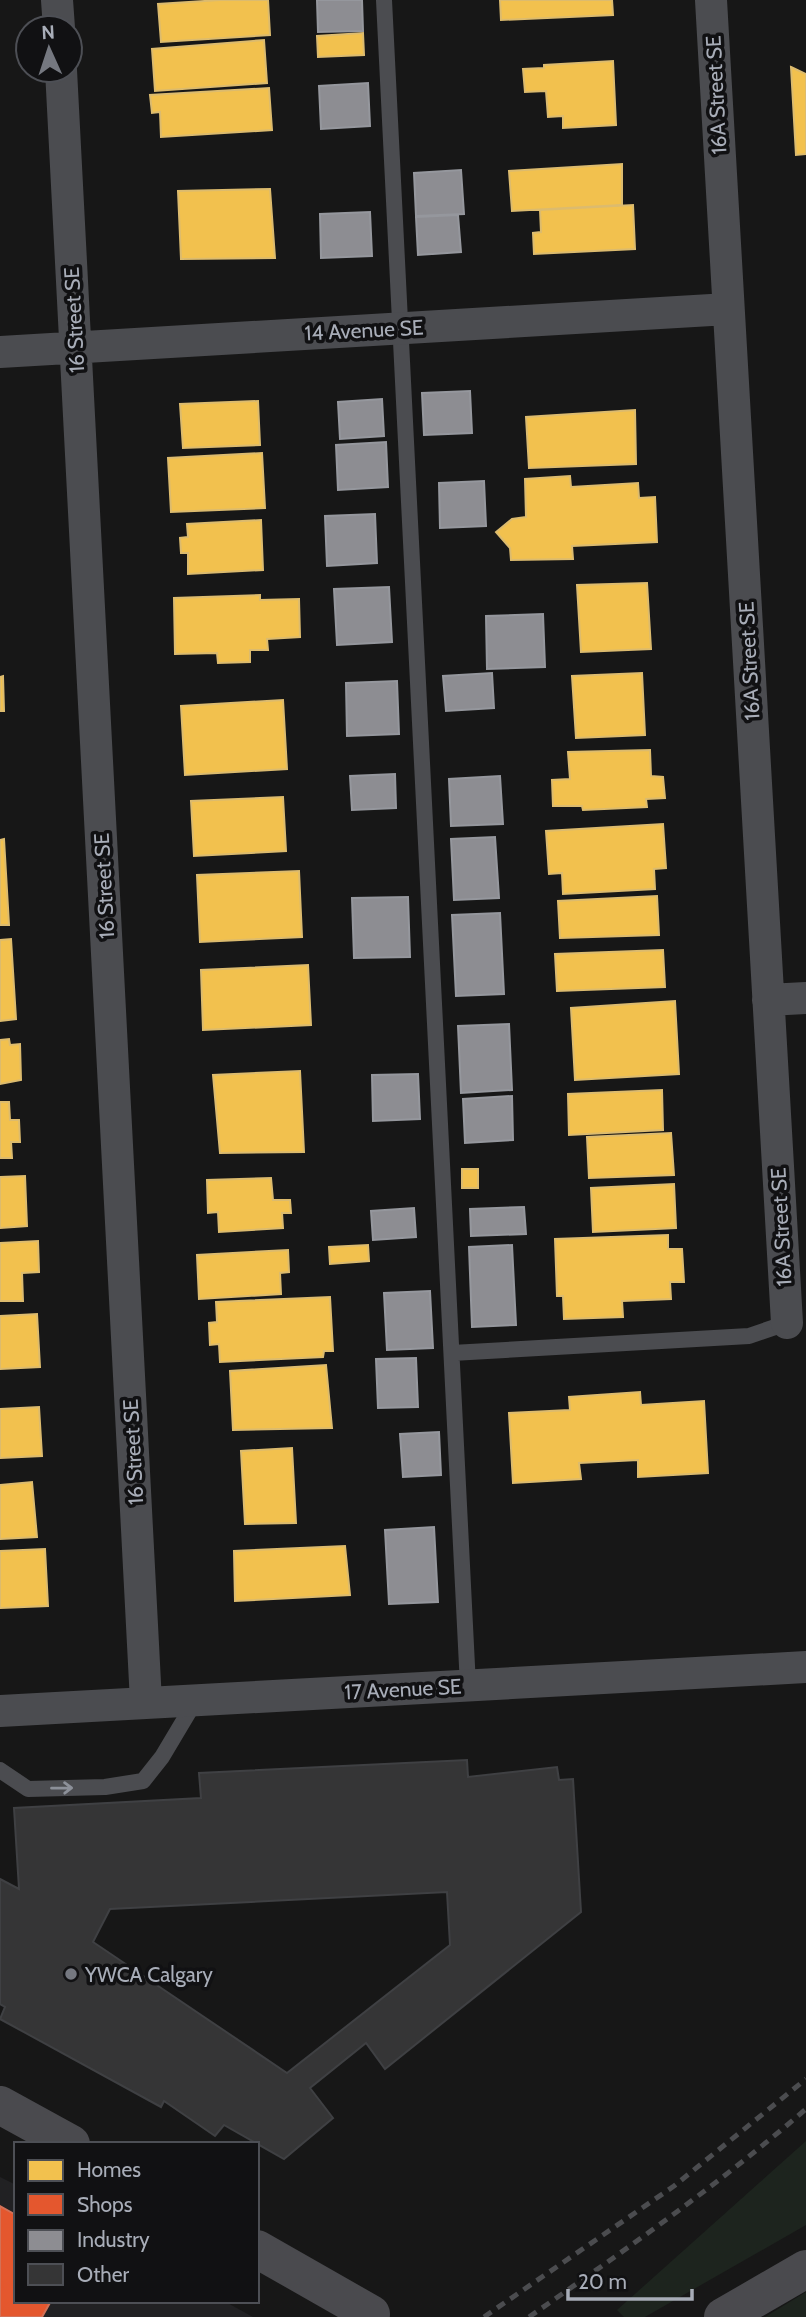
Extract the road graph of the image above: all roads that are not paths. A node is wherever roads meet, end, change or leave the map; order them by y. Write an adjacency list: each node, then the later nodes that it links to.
1 (384, 0): 5 (lane)
2 (711, 0): 4 (street, 16A Street SE)
3 (62, 84): 6 (street, 16 Street SE)
4 (728, 309): 5 (street, 14 Avenue SE); 9 (street, 16A Street SE)
5 (402, 328): 6 (street, 14 Avenue SE); 11 (lane)
6 (76, 348): 7 (street, 14 Avenue SE); 15 (street, 16 Street SE)
7 (0, 352)
8 (806, 998): 9 (street)
9 (768, 1000): 10 (street, 16A Street SE)
10 (787, 1323): 11 (lane)
11 (452, 1353): 13 (lane)
12 (806, 1667): 13 (street, 17 Avenue SE)
13 (468, 1686): 14 (street, 17 Avenue SE)
14 (196, 1700): 15 (street, 17 Avenue SE); 17 (lane, one-way to 14)
15 (146, 1702): 16 (street, 17 Avenue SE)
16 (0, 1711)
17 (0, 1770)
18 (0, 2105): 19 (main road)
19 (67, 2142)
20 (259, 2250): 22 (main road)
21 (806, 2269): 23 (main road)
22 (371, 2314)
23 (723, 2317)

